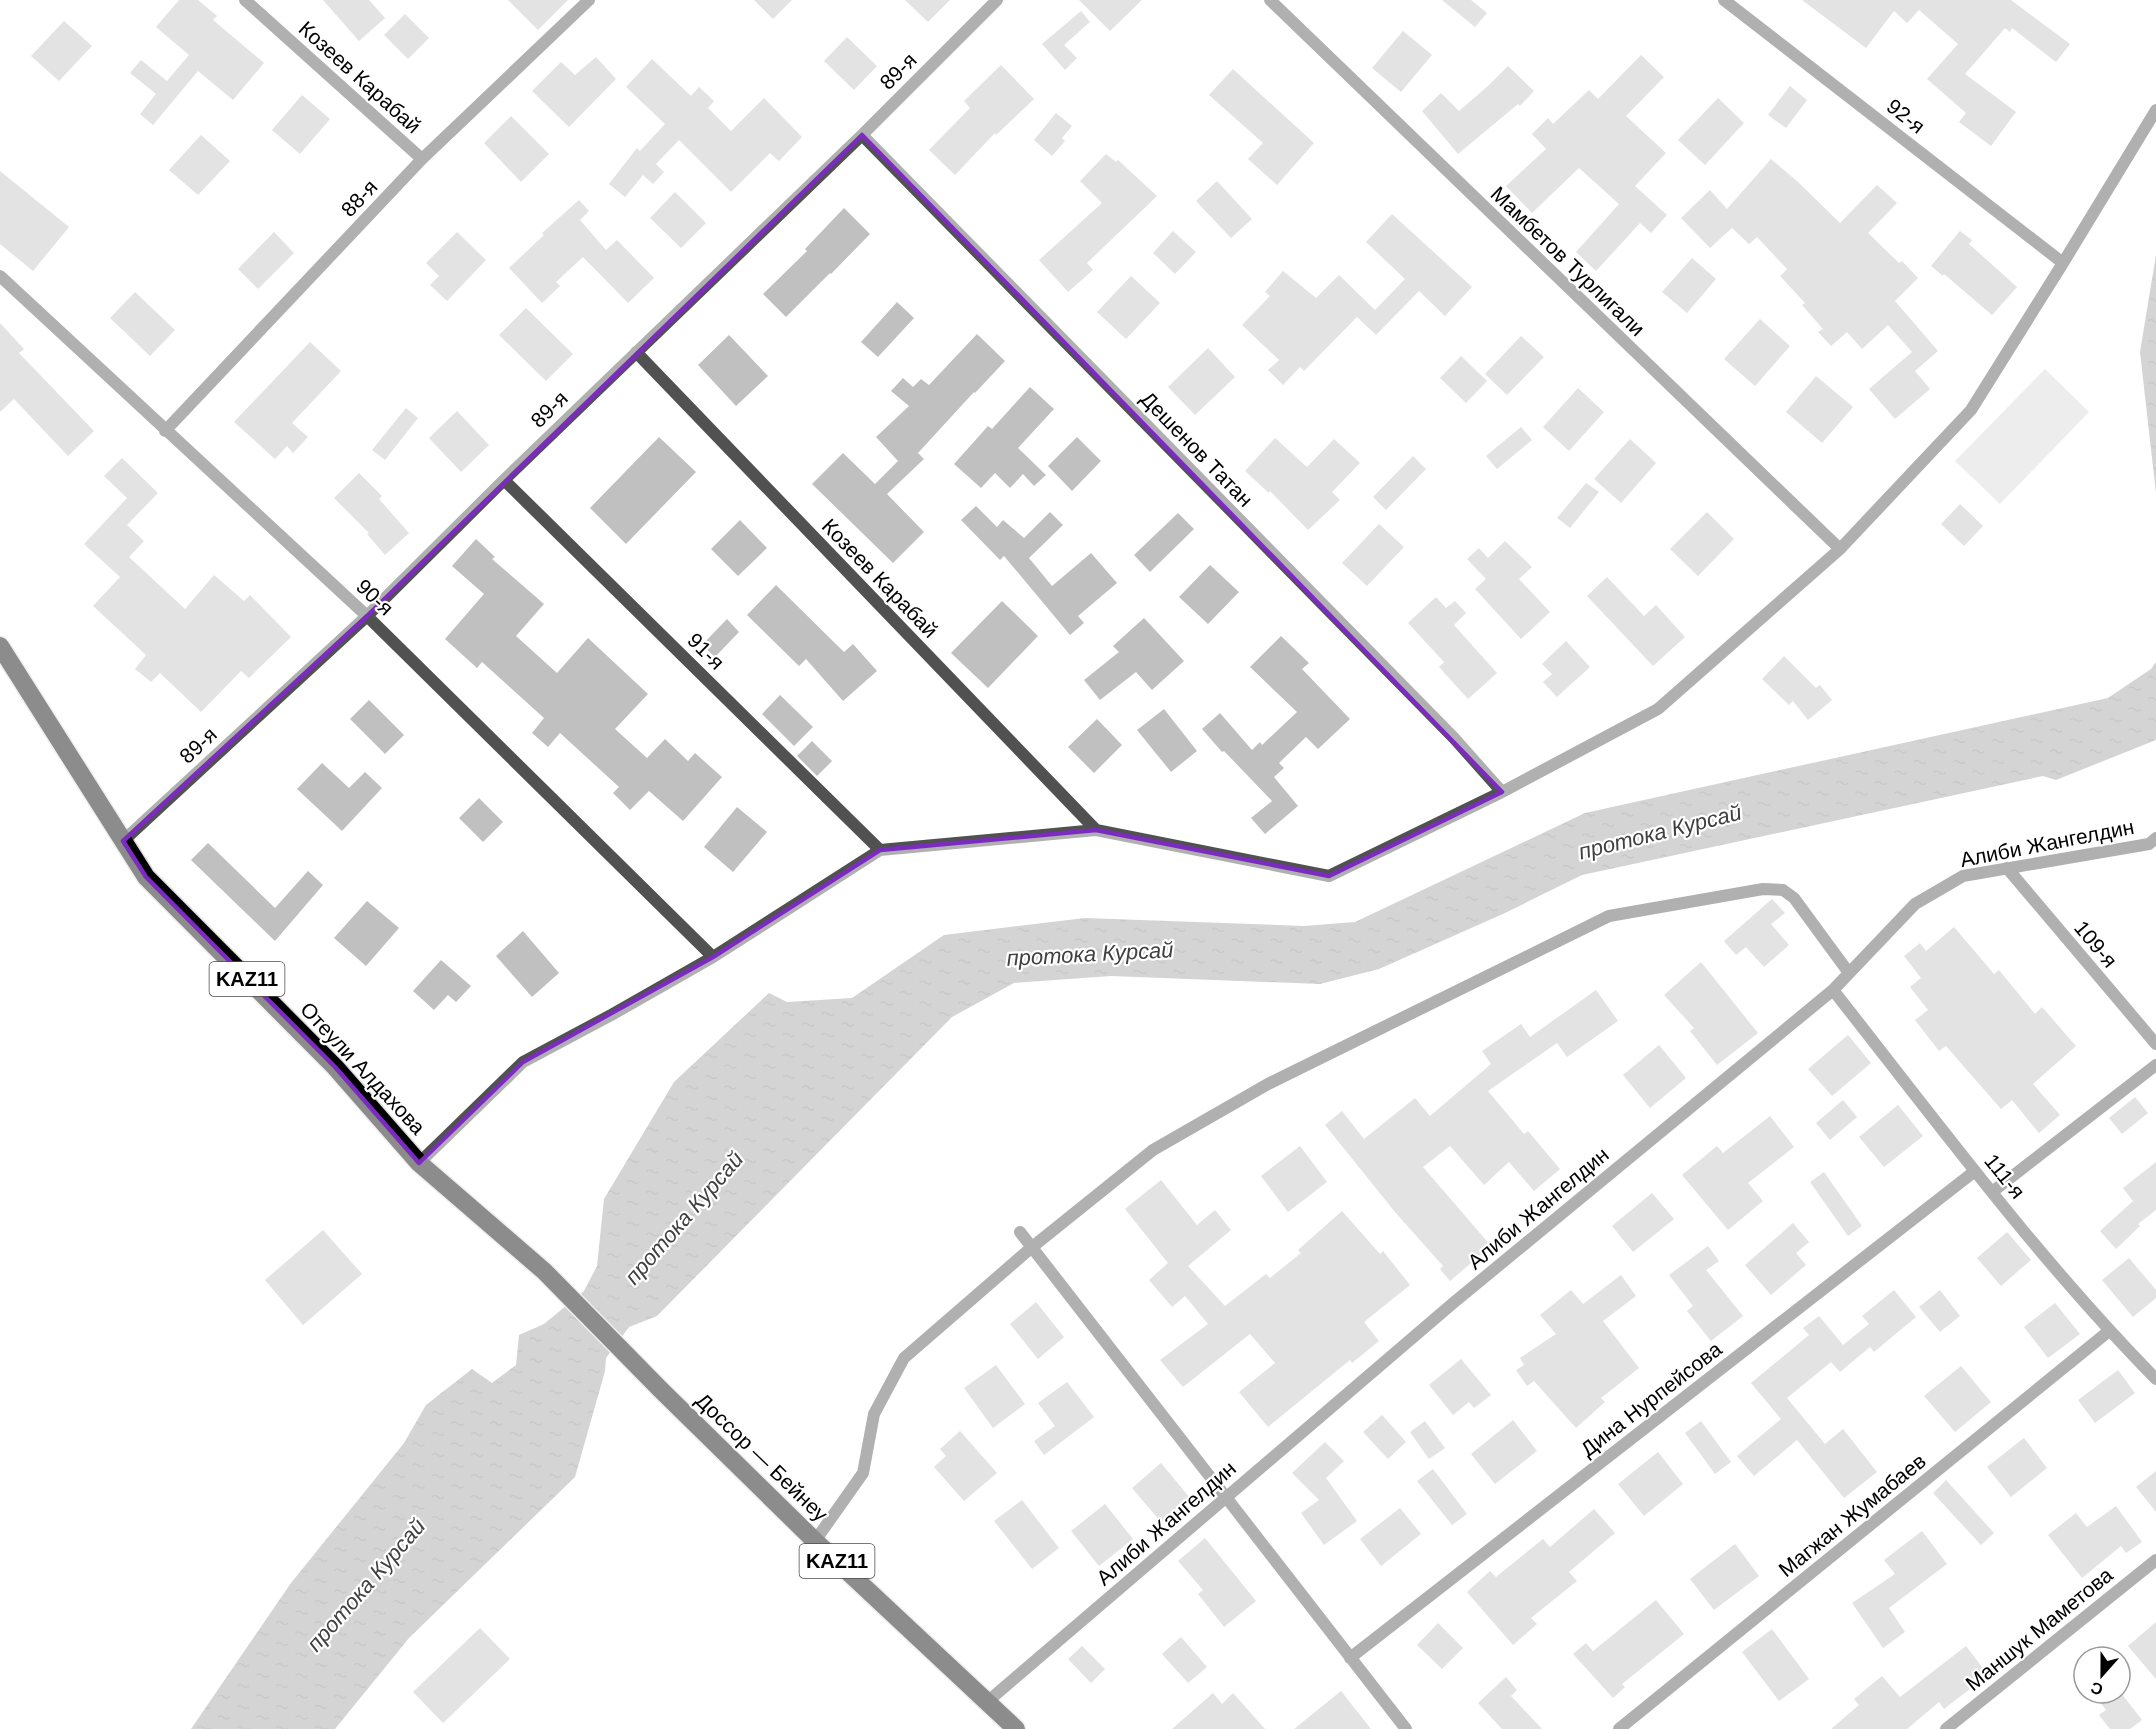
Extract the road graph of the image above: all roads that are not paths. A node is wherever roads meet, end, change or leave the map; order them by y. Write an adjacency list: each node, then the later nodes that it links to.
1 (245, 0): 8 (street, Козеев Карабай)
2 (589, 0): 8 (street, 88-я)
3 (997, 0): 7 (street, 89-я)
4 (1270, 0): 14 (street, Мамбетов Турлигали)
5 (1724, 0): 9 (street, 92-я)
6 (2156, 110): 9 (street)
7 (862, 135): 11 (street, 89-я); 17 (street, Дешенов Татан)
8 (422, 159): 12 (street, 88-я)
9 (2063, 263): 14 (street)
10 (0, 276): 12 (street, 90-я)
11 (636, 352): 13 (street, 89-я); 18 (street, Козеев Карабай)
12 (165, 431): 15 (street, 90-я)
13 (504, 480): 15 (street, 89-я); 21 (street, 91-я)
14 (1840, 549): 17 (street)
15 (366, 616): 19 (street, 89-я); 23 (street, 90-я)
16 (0, 646): 19 (highway, Отеули Алдахова / KAZ11)
17 (1502, 792): 18 (street)
18 (1096, 830): 21 (street)
19 (123, 842): 28 (highway, Отеули Алдахова / KAZ11)
20 (2154, 844): 22 (street, Алиби Жангелдин)
21 (880, 850): 23 (street)
22 (2007, 868): 24 (street, Алиби Жангелдин); 26 (street, 109-я)
23 (714, 957): 28 (street)
24 (1849, 973): 25 (street, Алиби Жангелдин); 32 (street)
25 (1833, 990): 29 (street, 111-я); 36 (street, Алиби Жангелдин)
26 (2156, 1044)
27 (2156, 1065): 30 (street)
28 (419, 1163): 35 (highway, Отеули Алдахова / KAZ11)
29 (1975, 1171): 30 (street, 111-я); 39 (street, Дина Нурпейсова)
30 (1992, 1192): 33 (street, 111-я)
31 (1020, 1232): 32 (street)
32 (1031, 1248): 36 (street); 37 (street)
33 (2109, 1331): 34 (street, 111-я); 43 (street, Магжан Жумабаев)
34 (2156, 1379)
35 (661, 1390): 37 (highway, Доссор — Бейнеу / KAZ11)
36 (1225, 1497): 39 (street); 40 (street, Алиби Жангелдин)
37 (815, 1541): 40 (highway, Доссор — Бейнеу / KAZ11)
38 (2156, 1560): 44 (street, Маншук Маметова)
39 (1350, 1658): 42 (street)
40 (987, 1702): 41 (highway, Доссор — Бейнеу / KAZ11)
41 (1016, 1729)
42 (1406, 1729)
43 (1619, 1729)
44 (1946, 1729)

